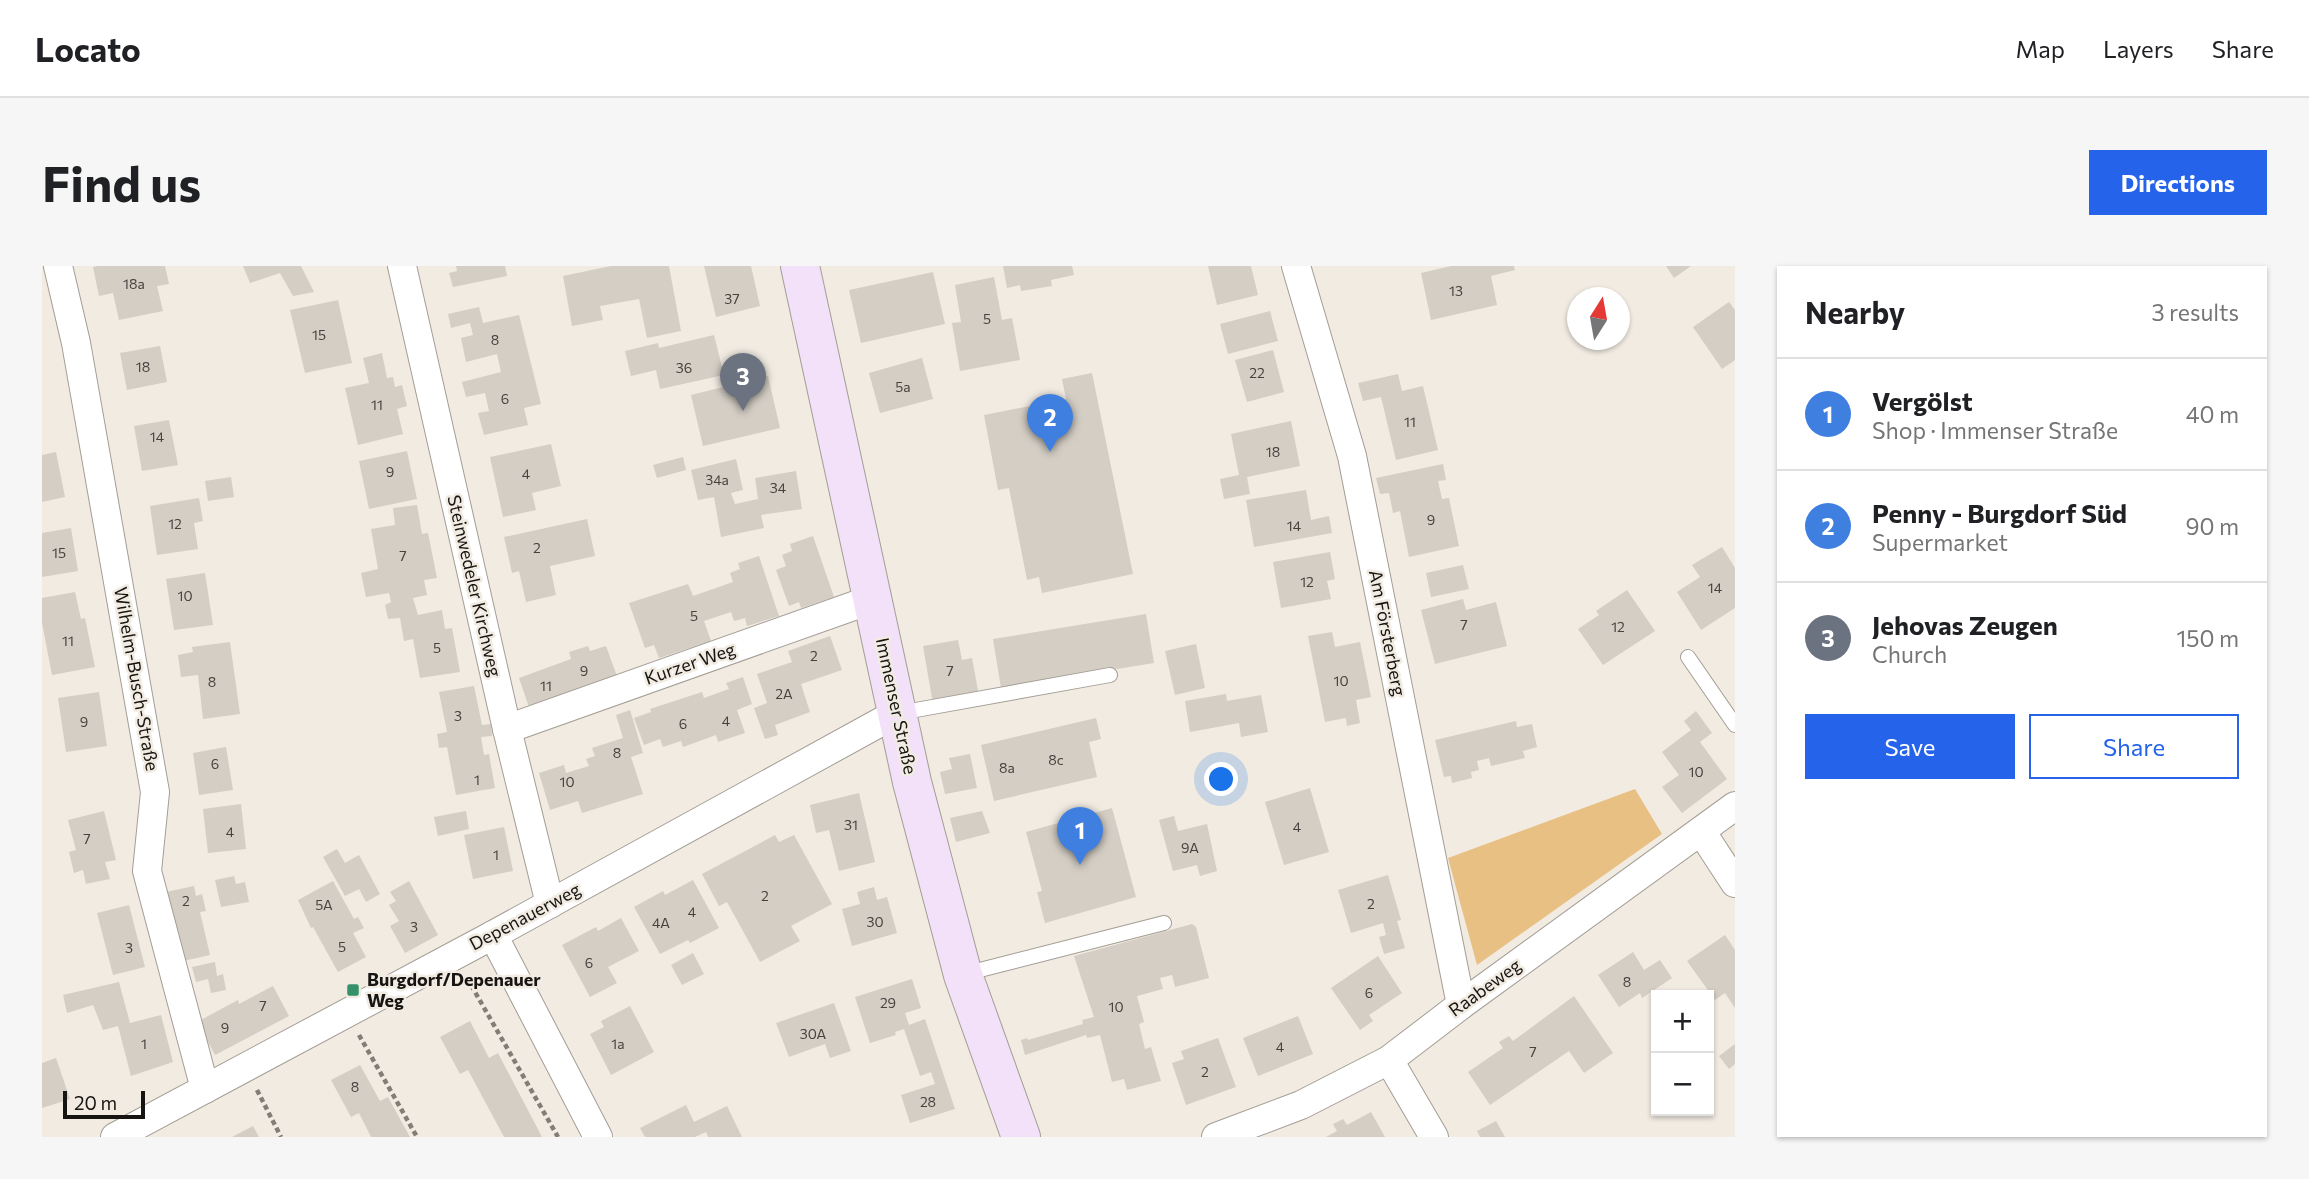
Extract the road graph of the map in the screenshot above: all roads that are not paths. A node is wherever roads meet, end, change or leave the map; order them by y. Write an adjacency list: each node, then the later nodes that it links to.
1 (58, 266): 20 (street, Wilhelm-Busch-Straße)
2 (402, 266): 10 (street, Steinwedeler Kirchweg)
3 (800, 266): 5 (main road, Immenser Straße)
4 (1296, 266): 18 (street, Am Försterberg)
5 (873, 599): 8 (main road, Immenser Straße); 10 (street, Kurzer Weg)
6 (1688, 657): 9 (lane)
7 (1110, 675): 8 (lane)
8 (897, 713): 14 (street, Depenauerweg); 17 (main road, Immenser Straße)
9 (1735, 725)
10 (507, 729): 14 (street, Steinwedeler Kirchweg)
11 (1735, 806): 12 (street, Raabeweg)
12 (1701, 831): 13 (street); 18 (street, Raabeweg)
13 (1735, 883)
14 (550, 904): 16 (street, Depenauerweg)
15 (1164, 923): 17 (lane)
16 (493, 935): 20 (street, Depenauerweg); 22 (street)
17 (963, 975): 23 (main road, Immenser Straße)
18 (1461, 1005): 19 (street, Raabeweg)
19 (1389, 1060): 24 (street, Raabeweg); 25 (street)
20 (205, 1089): 21 (street, Depenauerweg)
21 (114, 1137)
22 (598, 1137)
23 (1021, 1137)
24 (1216, 1137)
25 (1434, 1137)

